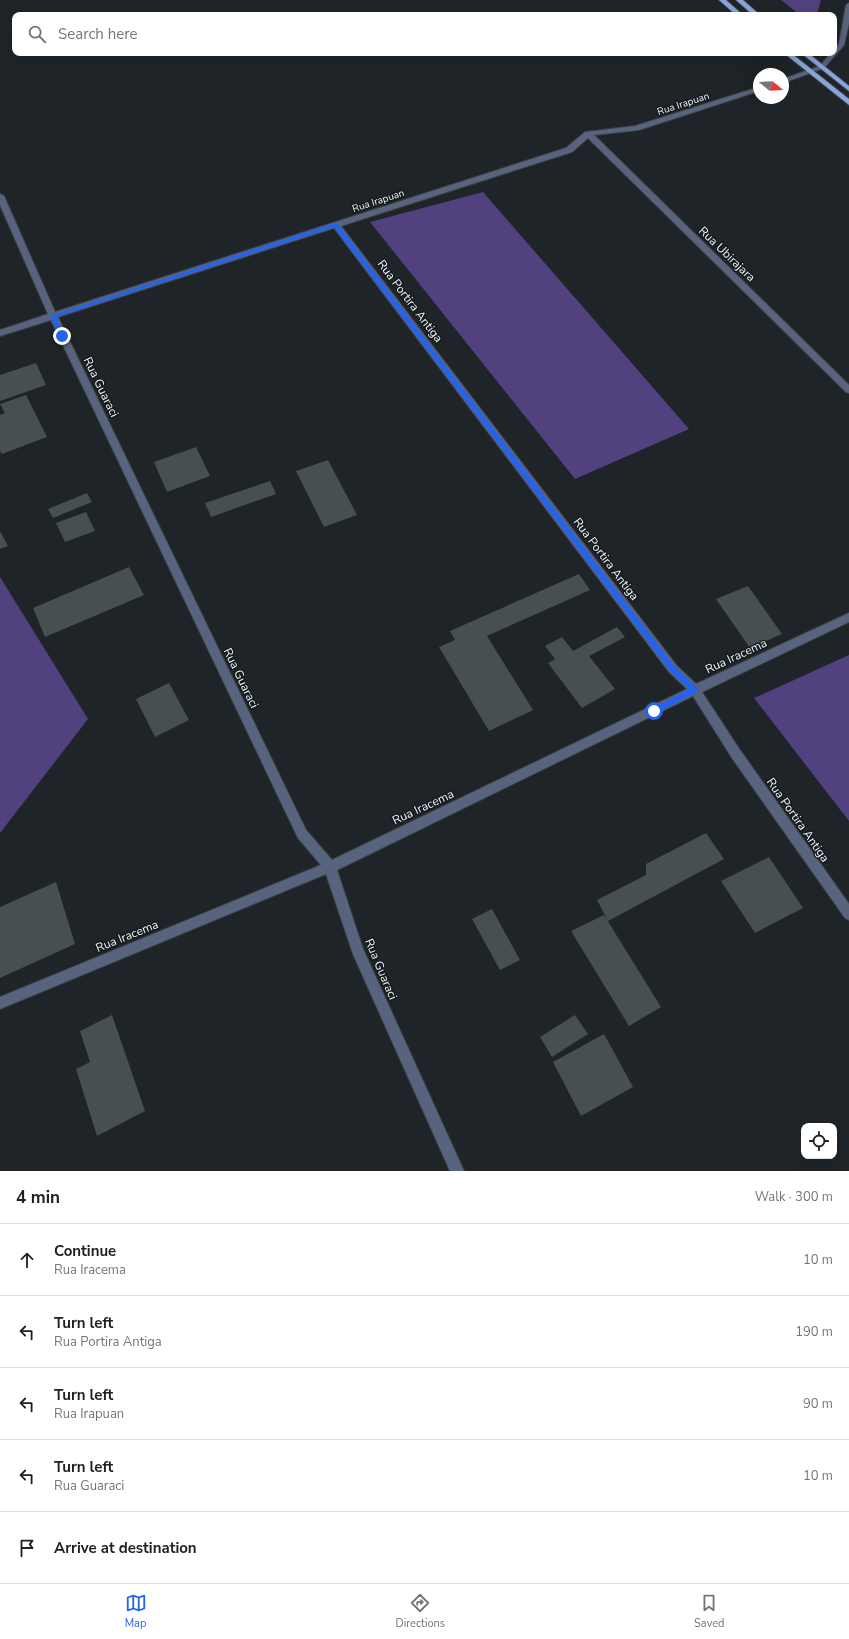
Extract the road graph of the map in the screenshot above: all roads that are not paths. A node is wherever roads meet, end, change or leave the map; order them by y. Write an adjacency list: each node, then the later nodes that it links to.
1 (722, 0): 4 (main road)
2 (739, 0): 5 (main road)
3 (849, 5): 6 (street)
4 (736, 12)
5 (753, 12)
6 (837, 50)
7 (791, 56): 11 (main road)
8 (808, 56): 10 (main road)
9 (832, 56): 10 (street)
10 (822, 67): 11 (street); 13 (main road)
11 (810, 72): 12 (street); 15 (main road)
12 (789, 79)
13 (849, 89)
14 (753, 91): 16 (street, Rua Irapuan)
15 (849, 103)
16 (588, 134): 18 (street, Rua Irapuan); 21 (street, Rua Ubirajara)
17 (0, 196): 19 (street, Rua Guaraci)
18 (335, 224): 19 (street, Rua Irapuan); 23 (street, Rua Portira Antiga)
19 (53, 316): 20 (street, Rua Irapuan); 24 (street, Rua Guaraci)
20 (0, 333)
21 (849, 390)
22 (849, 617): 23 (street, Rua Iracema)
23 (695, 690): 24 (street, Rua Iracema); 25 (street, Rua Portira Antiga)
24 (330, 867): 26 (street, Rua Iracema); 27 (street, Rua Guaraci)
25 (849, 914)
26 (0, 1003)
27 (457, 1171)

